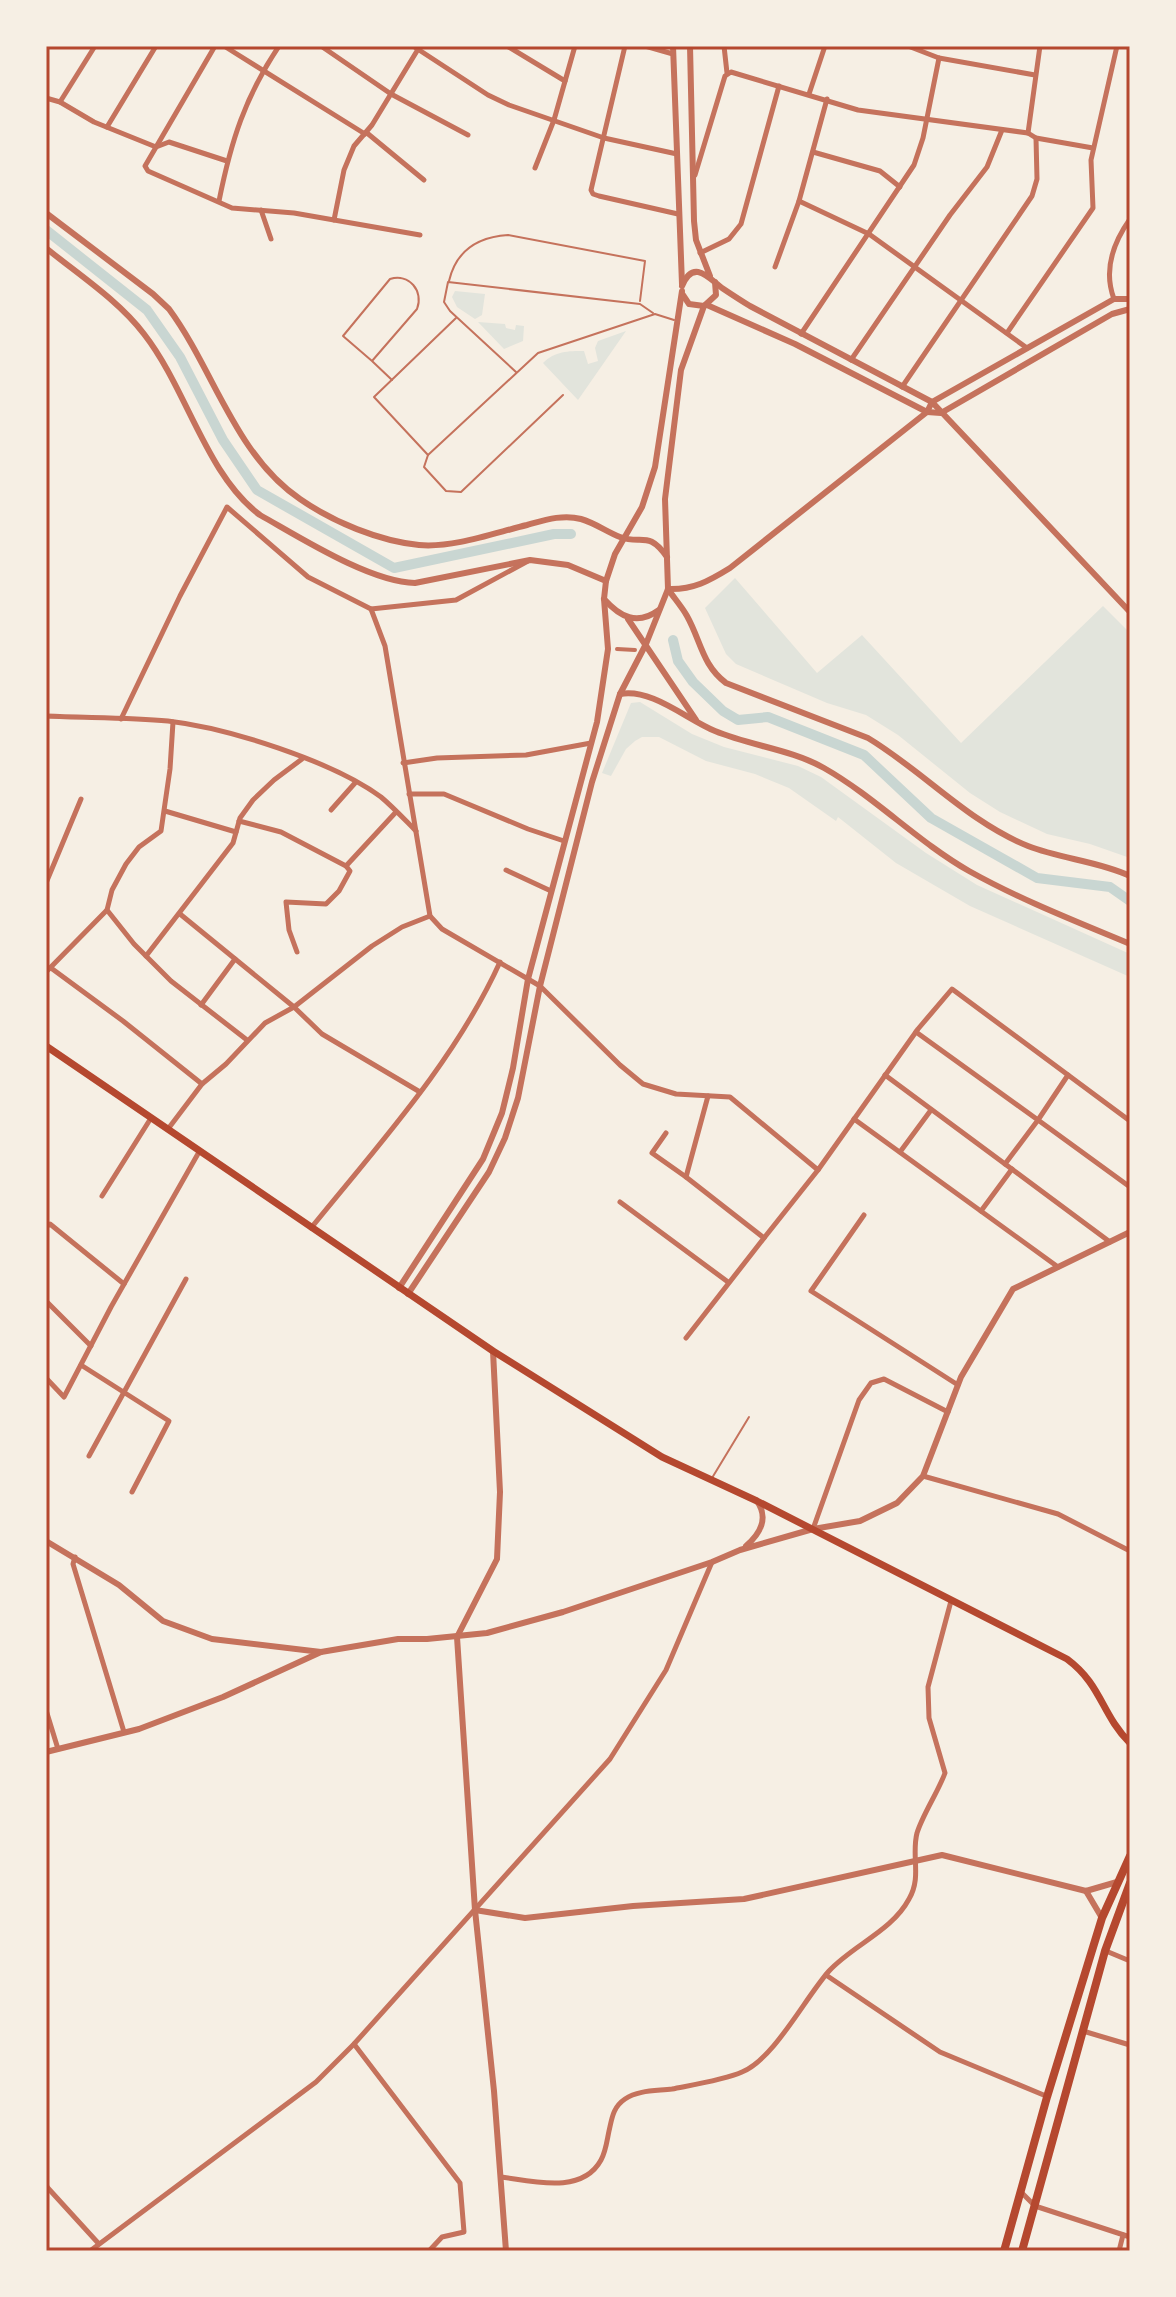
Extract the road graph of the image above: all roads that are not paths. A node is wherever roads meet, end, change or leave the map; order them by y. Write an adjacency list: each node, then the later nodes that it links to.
1 (95, 46): 29 (street)
2 (156, 46): 32 (street)
3 (215, 46): 39 (street)
4 (224, 46): 20 (street)
5 (279, 46): 20 (street)
6 (321, 46): 25 (street)
7 (507, 46): 23 (street)
8 (575, 46): 23 (street)
9 (625, 46): 37 (street)
10 (645, 46): 18 (street)
11 (690, 46): 45 (street)
12 (724, 46): 21 (street)
13 (825, 46): 26 (street)
14 (908, 46): 19 (street)
15 (1040, 46): 22 (street)
16 (1117, 46): 40 (street)
17 (417, 47): 25 (street); 31 (street)
18 (673, 50): 42 (street)
19 (939, 58): 22 (street); 30 (street)
20 (263, 71): 35 (street); 43 (street)
21 (727, 73): 24 (street); 45 (street)
22 (1035, 75): 34 (street)
23 (565, 81): 31 (street)
24 (779, 86): 26 (street); 59 (street)
25 (391, 94): 35 (street); 36 (street)
26 (809, 94): 28 (street)
27 (46, 98): 29 (street)
28 (827, 99): 30 (street); 41 (street)
29 (60, 102): 32 (street)
30 (925, 119): 33 (street); 47 (street)
31 (554, 120): 37 (street); 44 (street)
32 (107, 127): 39 (street)
33 (1002, 130): 34 (street); 60 (street)
34 (1028, 133): 38 (street)
35 (366, 134): 46 (street); 54 (street)
36 (468, 135)
37 (604, 138): 42 (street); 52 (street)
38 (1036, 138): 40 (street); 67 (street)
39 (156, 147): 43 (street); 48 (street)
40 (1093, 148): 74 (street)
41 (813, 152): 47 (street); 49 (street)
42 (677, 154): 52 (street)
43 (227, 161): 48 (street)
44 (535, 168)
45 (693, 179): 59 (street)
46 (424, 180)
47 (900, 187): 55 (street)
48 (219, 201): 50 (street)
49 (799, 201): 55 (street); 61 (street)
50 (261, 210): 54 (street); 57 (street)
51 (46, 213): 91 (street)
52 (678, 214): 64 (street)
53 (1130, 219): 65 (street)
54 (334, 220): 56 (street)
55 (869, 234): 60 (street); 75 (street)
56 (420, 235)
57 (271, 239)
58 (46, 248): 93 (street)
59 (700, 253): 62 (street)
60 (915, 266): 67 (street); 79 (street)
61 (775, 267)
62 (712, 277): 64 (street); 69 (street); 75 (street)
63 (448, 282): 68 (lane); 68 (lane); 72 (lane)
64 (682, 288): 69 (street); 73 (street)
65 (1114, 299): 66 (street); 77 (street)
66 (1130, 299)
67 (961, 302): 74 (street); 84 (street)
68 (640, 304): 71 (lane)
69 (706, 305): 76 (street); 92 (street)
70 (1130, 309): 78 (street)
71 (655, 314): 73 (lane); 82 (lane)
72 (457, 317): 82 (lane); 83 (lane)
73 (677, 321): 91 (street)
74 (1007, 333): 77 (street)
75 (801, 334): 76 (street); 79 (street)
76 (795, 344): 81 (street)
77 (1027, 348): 78 (street); 87 (street)
78 (1033, 359): 89 (street)
79 (851, 360): 81 (street); 84 (street)
80 (372, 361): 80 (lane); 83 (lane)
81 (843, 371): 86 (street)
82 (517, 373): 90 (lane)
83 (392, 380): 90 (lane)
84 (902, 387): 86 (street); 87 (street)
85 (563, 395): 90 (lane)
86 (895, 397): 88 (street)
87 (932, 402): 88 (street); 89 (street)
88 (927, 412): 89 (street); 95 (street)
89 (941, 413): 99 (street)
90 (428, 455)
91 (624, 539): 92 (street); 94 (street)
92 (669, 559): 95 (street)
93 (530, 560): 94 (street); 98 (street)
94 (606, 581): 96 (street)
95 (668, 589): 97 (street); 124 (street)
96 (604, 599): 100 (street); 109 (street)
97 (661, 608): 100 (street); 101 (street)
98 (371, 609): 106 (street); 111 (street)
99 (1130, 612)
100 (628, 619): 101 (street)
101 (646, 644): 104 (street); 108 (street)
102 (617, 649): 103 (street)
103 (635, 650)
104 (620, 694): 108 (street); 137 (street)
105 (46, 716): 106 (street)
106 (121, 719): 107 (street)
107 (173, 722): 110 (street); 116 (street)
108 (698, 723): 130 (street)
109 (591, 743): 111 (street); 121 (street)
110 (303, 759): 112 (street); 118 (street)
111 (403, 763): 113 (street)
112 (355, 783): 115 (street); 117 (street)
113 (409, 794): 120 (street); 121 (street)
114 (81, 799): 125 (street)
115 (331, 810)
116 (165, 811): 119 (street); 127 (street)
117 (396, 812): 120 (street); 122 (street)
118 (239, 821): 119 (street); 122 (street)
119 (236, 832): 128 (street)
120 (417, 832): 129 (street)
121 (564, 841): 126 (street)
122 (346, 866): 131 (street)
123 (506, 870): 126 (street)
124 (1130, 876)
125 (46, 883)
126 (551, 891): 136 (street)
127 (107, 910): 132 (street); 135 (street)
128 (180, 914): 132 (street); 133 (street)
129 (430, 916): 134 (street); 139 (street)
130 (1130, 944)
131 (297, 952)
132 (146, 956): 138 (street)
133 (235, 959): 138 (street); 139 (street)
134 (500, 962): 136 (street); 146 (street)
135 (48, 970): 145 (street)
136 (528, 979): 137 (street); 175 (street)
137 (540, 986): 147 (street); 176 (street)
138 (201, 1005): 141 (street)
139 (294, 1007): 141 (street); 146 (street)
140 (916, 1032): 143 (street); 144 (street); 151 (street)
141 (247, 1040): 145 (street)
142 (46, 1046): 149 (main road)
143 (885, 1075): 148 (street); 150 (street)
144 (1068, 1075): 151 (street); 152 (street)
145 (202, 1084): 153 (street)
146 (420, 1092): 167 (street)
147 (708, 1096): 159 (street); 160 (street)
148 (931, 1110): 156 (street); 157 (street)
149 (151, 1118): 153 (main road); 162 (street)
150 (854, 1119): 156 (street); 159 (street)
151 (1038, 1120): 157 (street); 161 (street)
152 (1130, 1121)
153 (168, 1130): 155 (main road)
154 (666, 1133): 160 (street)
155 (199, 1152): 167 (main road); 174 (street)
156 (900, 1152): 164 (street)
157 (1005, 1164): 158 (street)
158 (1012, 1169): 164 (street); 170 (street)
159 (818, 1170): 169 (street)
160 (686, 1177): 169 (street)
161 (1130, 1187)
162 (102, 1196)
163 (620, 1202): 173 (street)
164 (981, 1211): 171 (street)
165 (864, 1215): 183 (street)
166 (46, 1227): 174 (street)
167 (311, 1228): 175 (main road)
168 (1130, 1232): 170 (street)
169 (764, 1238): 173 (street)
170 (1110, 1242): 171 (street)
171 (1059, 1267): 183 (street)
172 (186, 1279): 184 (street)
173 (728, 1282): 178 (street)
174 (124, 1284): 179 (street)
175 (399, 1288): 176 (main road)
176 (408, 1294): 180 (main road)
177 (46, 1301): 179 (street)
178 (686, 1338)
179 (91, 1346): 181 (street)
180 (493, 1351): 189 (main road); 199 (street)
181 (81, 1365): 182 (street); 184 (street)
182 (46, 1378)
183 (958, 1385): 185 (street)
184 (125, 1393): 187 (street); 190 (street)
185 (948, 1412): 188 (street); 192 (street)
186 (749, 1417): 189 (lane)
187 (89, 1456)
188 (923, 1476): 192 (street); 195 (street)
189 (711, 1480): 191 (main road)
190 (132, 1492)
191 (757, 1501): 192 (main road); 194 (street)
192 (813, 1529): 194 (street); 198 (main road)
193 (46, 1541): 196 (street)
194 (740, 1550): 197 (street)
195 (1130, 1551)
196 (75, 1556): 200 (street); 202 (street)
197 (712, 1562): 199 (street); 212 (street)
198 (951, 1601): 203 (main road); 207 (street)
199 (457, 1637): 200 (street); 212 (street)
200 (321, 1652): 202 (street)
201 (46, 1710): 204 (street)
202 (124, 1732): 204 (street)
203 (1130, 1743)
204 (58, 1749): 205 (street)
205 (46, 1752)
206 (1130, 1856): 208 (main road)
207 (916, 1859): 210 (street); 212 (street); 216 (street)
208 (1117, 1882): 210 (street); 213 (main road)
209 (1130, 1883): 211 (main road)
210 (1086, 1891): 213 (street)
211 (1126, 1906): 214 (main road)
212 (475, 1910): 218 (street); 221 (street)
213 (1102, 1918): 220 (main road)
214 (1105, 1951): 215 (street); 217 (main road)
215 (1130, 1961)
216 (826, 1975): 220 (street); 221 (street)
217 (1083, 2031): 219 (street); 224 (main road)
218 (354, 2044): 226 (street); 228 (street)
219 (1130, 2045)
220 (1047, 2097): 223 (main road)
221 (501, 2177): 229 (street)
222 (46, 2182): 226 (street)
223 (1021, 2192): 224 (street); 230 (main road)
224 (1035, 2206): 225 (street); 231 (main road)
225 (1126, 2236): 232 (street)
226 (99, 2244): 227 (street)
227 (90, 2251)
228 (429, 2251)
229 (506, 2251)
230 (1004, 2251)
231 (1022, 2251)
232 (1119, 2251)

